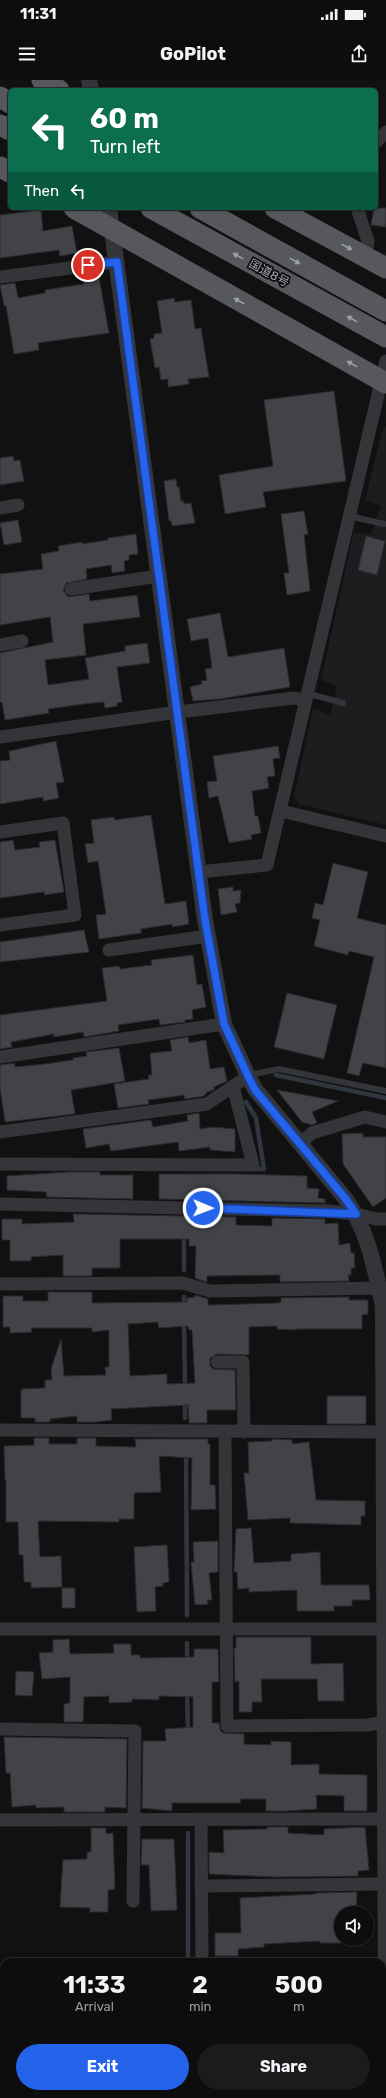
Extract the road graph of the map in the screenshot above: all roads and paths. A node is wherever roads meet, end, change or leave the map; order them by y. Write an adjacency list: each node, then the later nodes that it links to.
1 (42, 80): 2 (highway)
2 (56, 88)
3 (386, 132): 4 (street)
4 (378, 140)
5 (78, 210): 11 (highway)
6 (109, 210): 11 (street)
7 (155, 210): 17 (highway, 国道8号, one-way to 7)
8 (204, 210): 16 (highway, 国道8号, one-way to 16)
9 (279, 210): 12 (highway, one-way to 12)
10 (358, 210): 12 (street)
11 (112, 229): 13 (street); 19 (highway, one-way to 11)
12 (365, 257): 14 (highway)
13 (117, 262): 15 (street); 24 (street)
14 (386, 268)
15 (0, 277)
16 (386, 311)
17 (386, 337)
18 (386, 361): 19 (street)
19 (384, 382): 22 (street)
20 (18, 505): 21 (street)
21 (0, 508)
22 (349, 516): 23 (lane); 28 (street)
23 (384, 524)
24 (159, 576): 25 (street); 30 (street)
25 (71, 589)
26 (22, 641): 27 (street)
27 (0, 645)
28 (305, 697): 29 (lane); 30 (street); 32 (street)
29 (343, 703)
30 (178, 712): 31 (street); 35 (street)
31 (0, 737)
32 (281, 812): 34 (street); 35 (street)
33 (0, 832): 36 (street)
34 (386, 836)
35 (199, 872): 37 (street)
36 (0, 925)
37 (208, 936): 38 (street); 39 (street)
38 (109, 950)
39 (224, 1024): 40 (street); 41 (street)
40 (0, 1056)
41 (248, 1076): 42 (street); 43 (lane); 46 (street)
42 (233, 1086): 45 (street); 47 (street)
43 (386, 1091)
44 (386, 1122): 46 (street)
45 (0, 1132)
46 (300, 1144): 49 (street)
47 (0, 1164)
48 (0, 1204): 49 (street)
49 (356, 1214): 50 (street); 52 (street)
50 (386, 1219)
51 (0, 1284): 52 (street)
52 (379, 1288): 53 (street)
53 (385, 1306): 58 (street)
54 (217, 1362): 57 (street)
55 (0, 1430): 56 (street)
56 (225, 1432): 57 (street); 61 (street)
57 (244, 1432): 58 (street)
58 (385, 1432): 59 (street)
59 (385, 1512): 62 (street)
60 (0, 1629): 61 (street)
61 (226, 1629): 62 (street); 63 (street)
62 (385, 1629): 63 (street)
63 (386, 1722): 65 (street)
64 (0, 1729): 68 (street)
65 (386, 1792): 66 (street)
66 (385, 1818): 69 (street); 70 (street)
67 (0, 1820): 68 (street)
68 (134, 1820): 69 (street); 73 (street)
69 (201, 1820): 72 (street)
70 (386, 1875): 71 (street)
71 (386, 1884): 72 (street); 75 (street)
72 (201, 1886): 74 (street)
73 (133, 1901)
74 (202, 1958)
75 (386, 1962): 76 (street)
76 (386, 2016)

